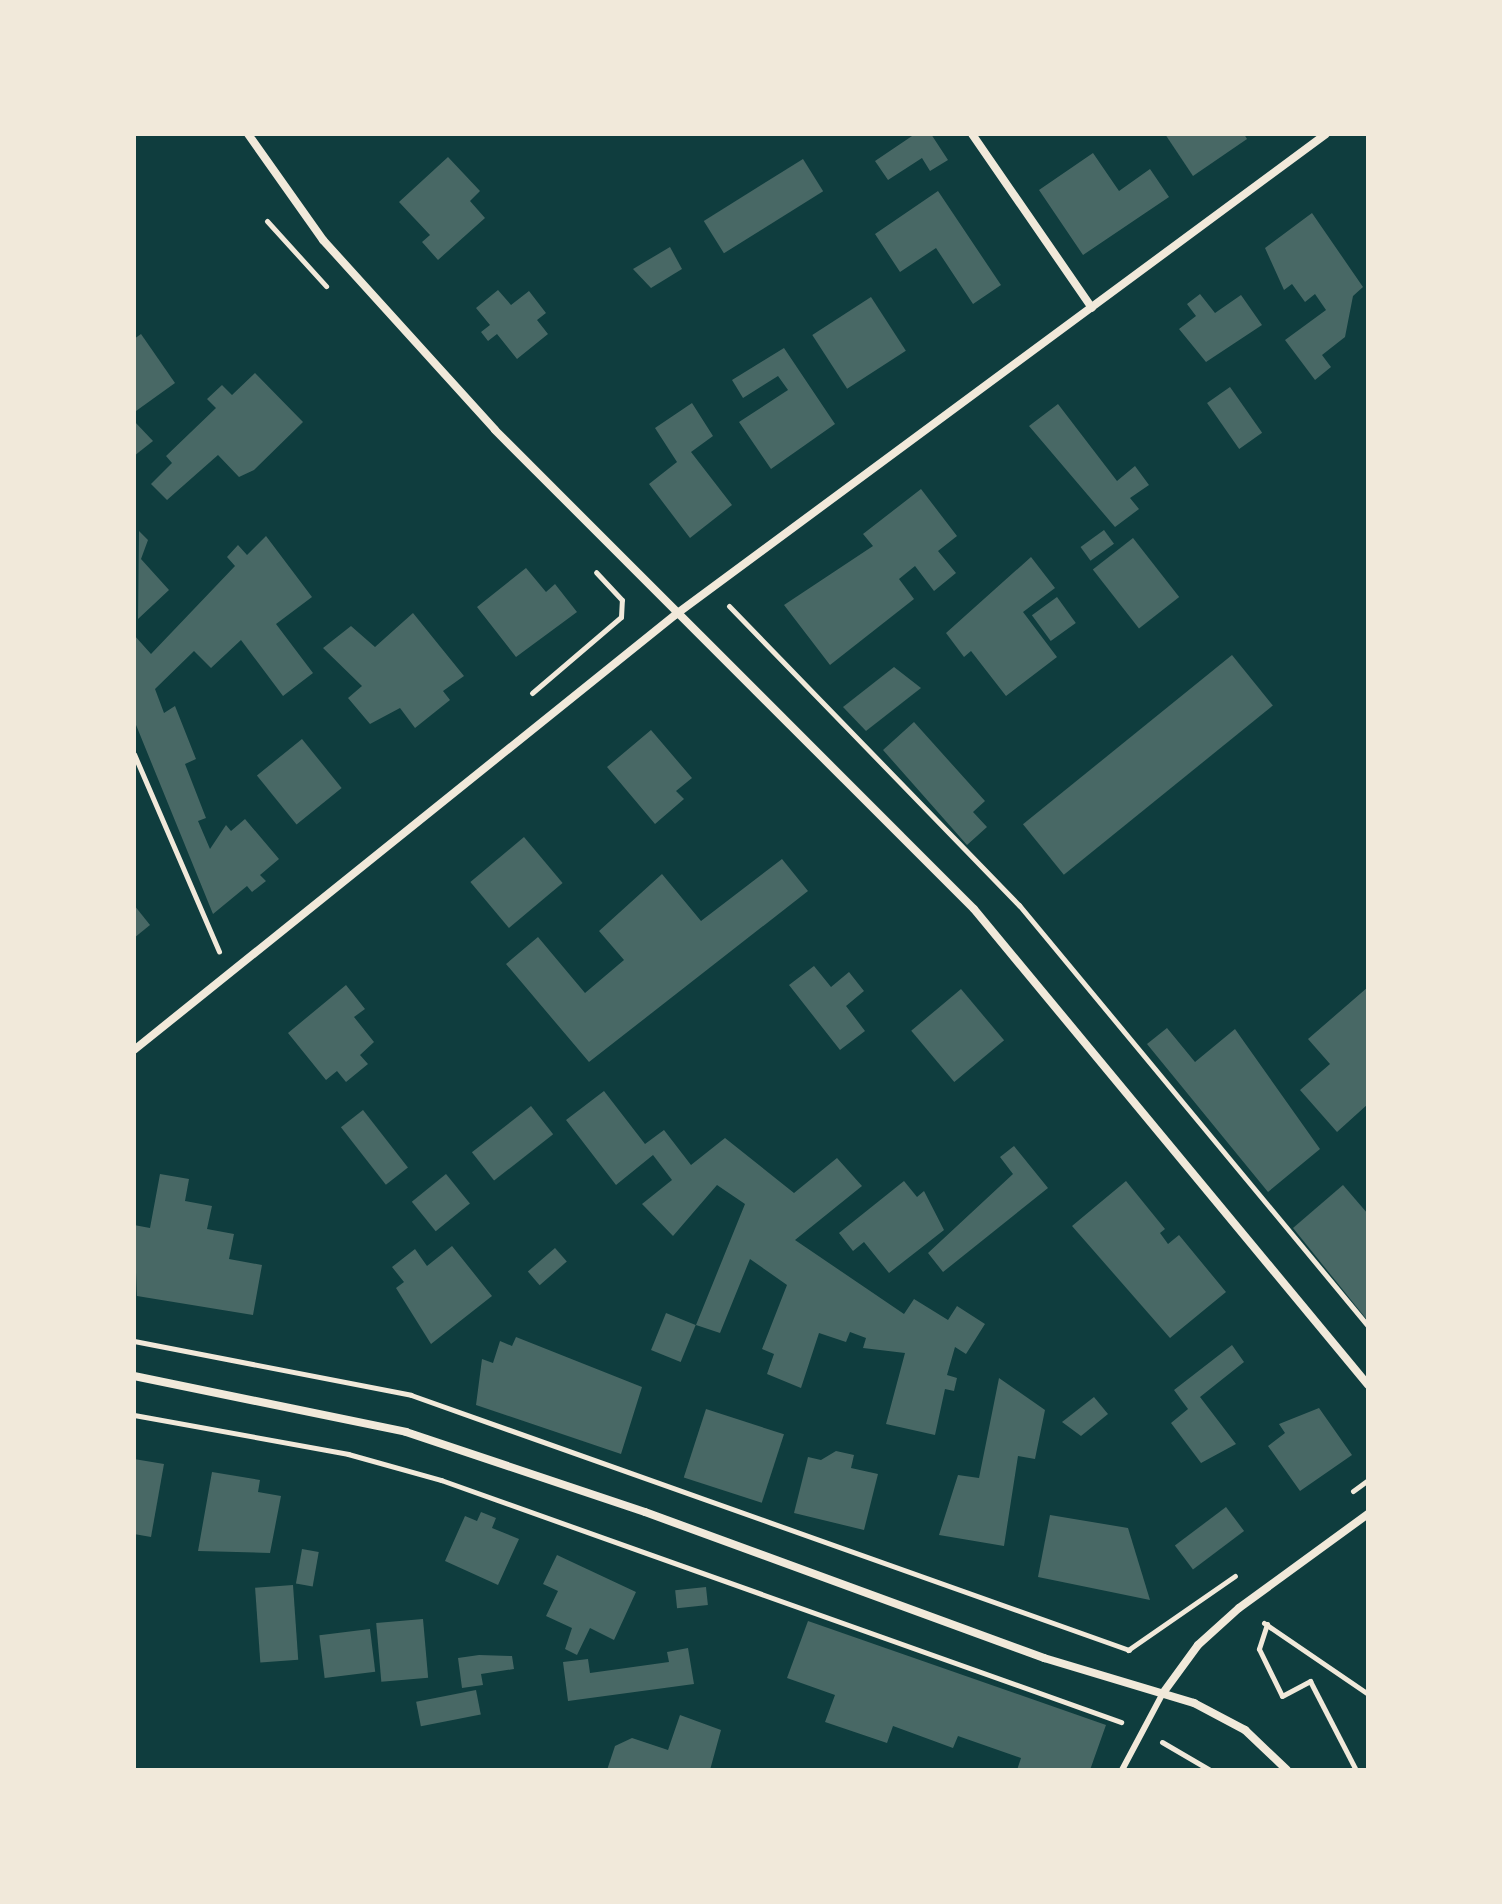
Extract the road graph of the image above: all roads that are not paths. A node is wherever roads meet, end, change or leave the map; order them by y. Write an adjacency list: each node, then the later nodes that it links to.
1 (248, 134): 5 (street)
2 (972, 134): 4 (street)
3 (1326, 134): 4 (street)
4 (1092, 308): 5 (street)
5 (675, 615): 6 (street); 8 (street)
6 (134, 1050)
7 (134, 1376): 10 (street)
8 (1368, 1385)
9 (1368, 1514): 10 (street)
10 (1163, 1693): 11 (lane); 12 (street)
11 (1122, 1770)
12 (1287, 1770)

